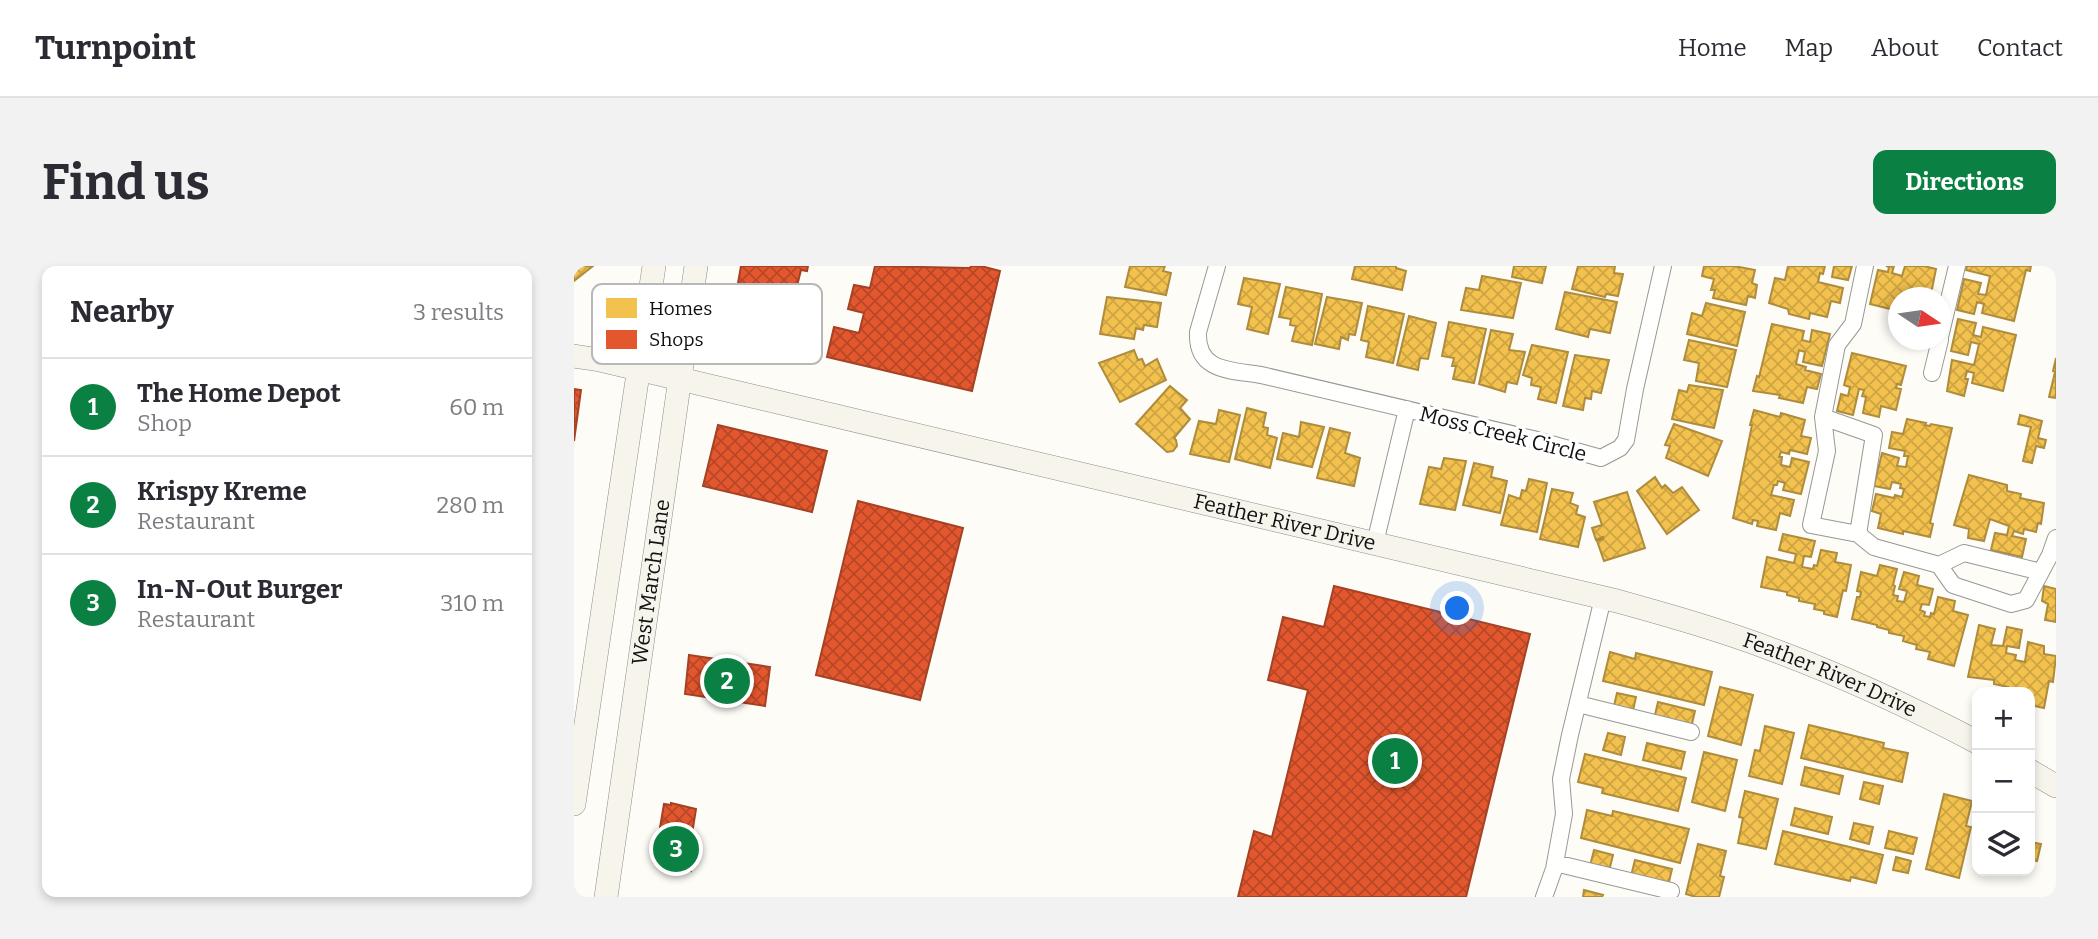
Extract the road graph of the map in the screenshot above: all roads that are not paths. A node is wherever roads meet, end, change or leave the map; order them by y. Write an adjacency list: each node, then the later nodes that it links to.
1 (654, 266): 7 (street, West March Lane)
2 (696, 266): 8 (street, West March Lane)
3 (1217, 266): 19 (street, Moss Creek Circle)
4 (1663, 266): 19 (street, Moss Creek Circle)
5 (1865, 266): 20 (street)
6 (1957, 266): 9 (street)
7 (651, 284)
8 (693, 284)
9 (1951, 291)
10 (1937, 350): 17 (street)
11 (574, 356): 12 (street, Feather River Drive)
12 (592, 360)
13 (614, 364): 16 (street, Feather River Drive)
14 (640, 364): 16 (street, West March Lane)
15 (682, 364): 18 (street, West March Lane)
16 (639, 369): 18 (street, Feather River Drive); 32 (street, West March Lane)
17 (1932, 373)
18 (680, 378): 23 (street, Feather River Drive); 35 (street, West March Lane)
19 (1407, 409): 23 (street, Moss Creek Circle)
20 (1823, 417): 21 (street); 21 (street)
21 (1858, 534): 24 (street)
22 (2056, 538): 25 (street)
23 (1375, 543): 26 (street, Feather River Drive)
24 (1939, 565): 25 (street); 25 (street)
25 (2041, 572)
26 (1603, 598): 27 (street); 29 (street, Feather River Drive)
27 (1578, 704): 28 (street); 33 (street)
28 (1691, 732)
29 (1972, 740)
30 (2035, 773): 31 (street)
31 (2054, 780)
32 (574, 804)
33 (1555, 863): 34 (street); 36 (street)
34 (1671, 891)
35 (606, 897)
36 (1544, 897)

